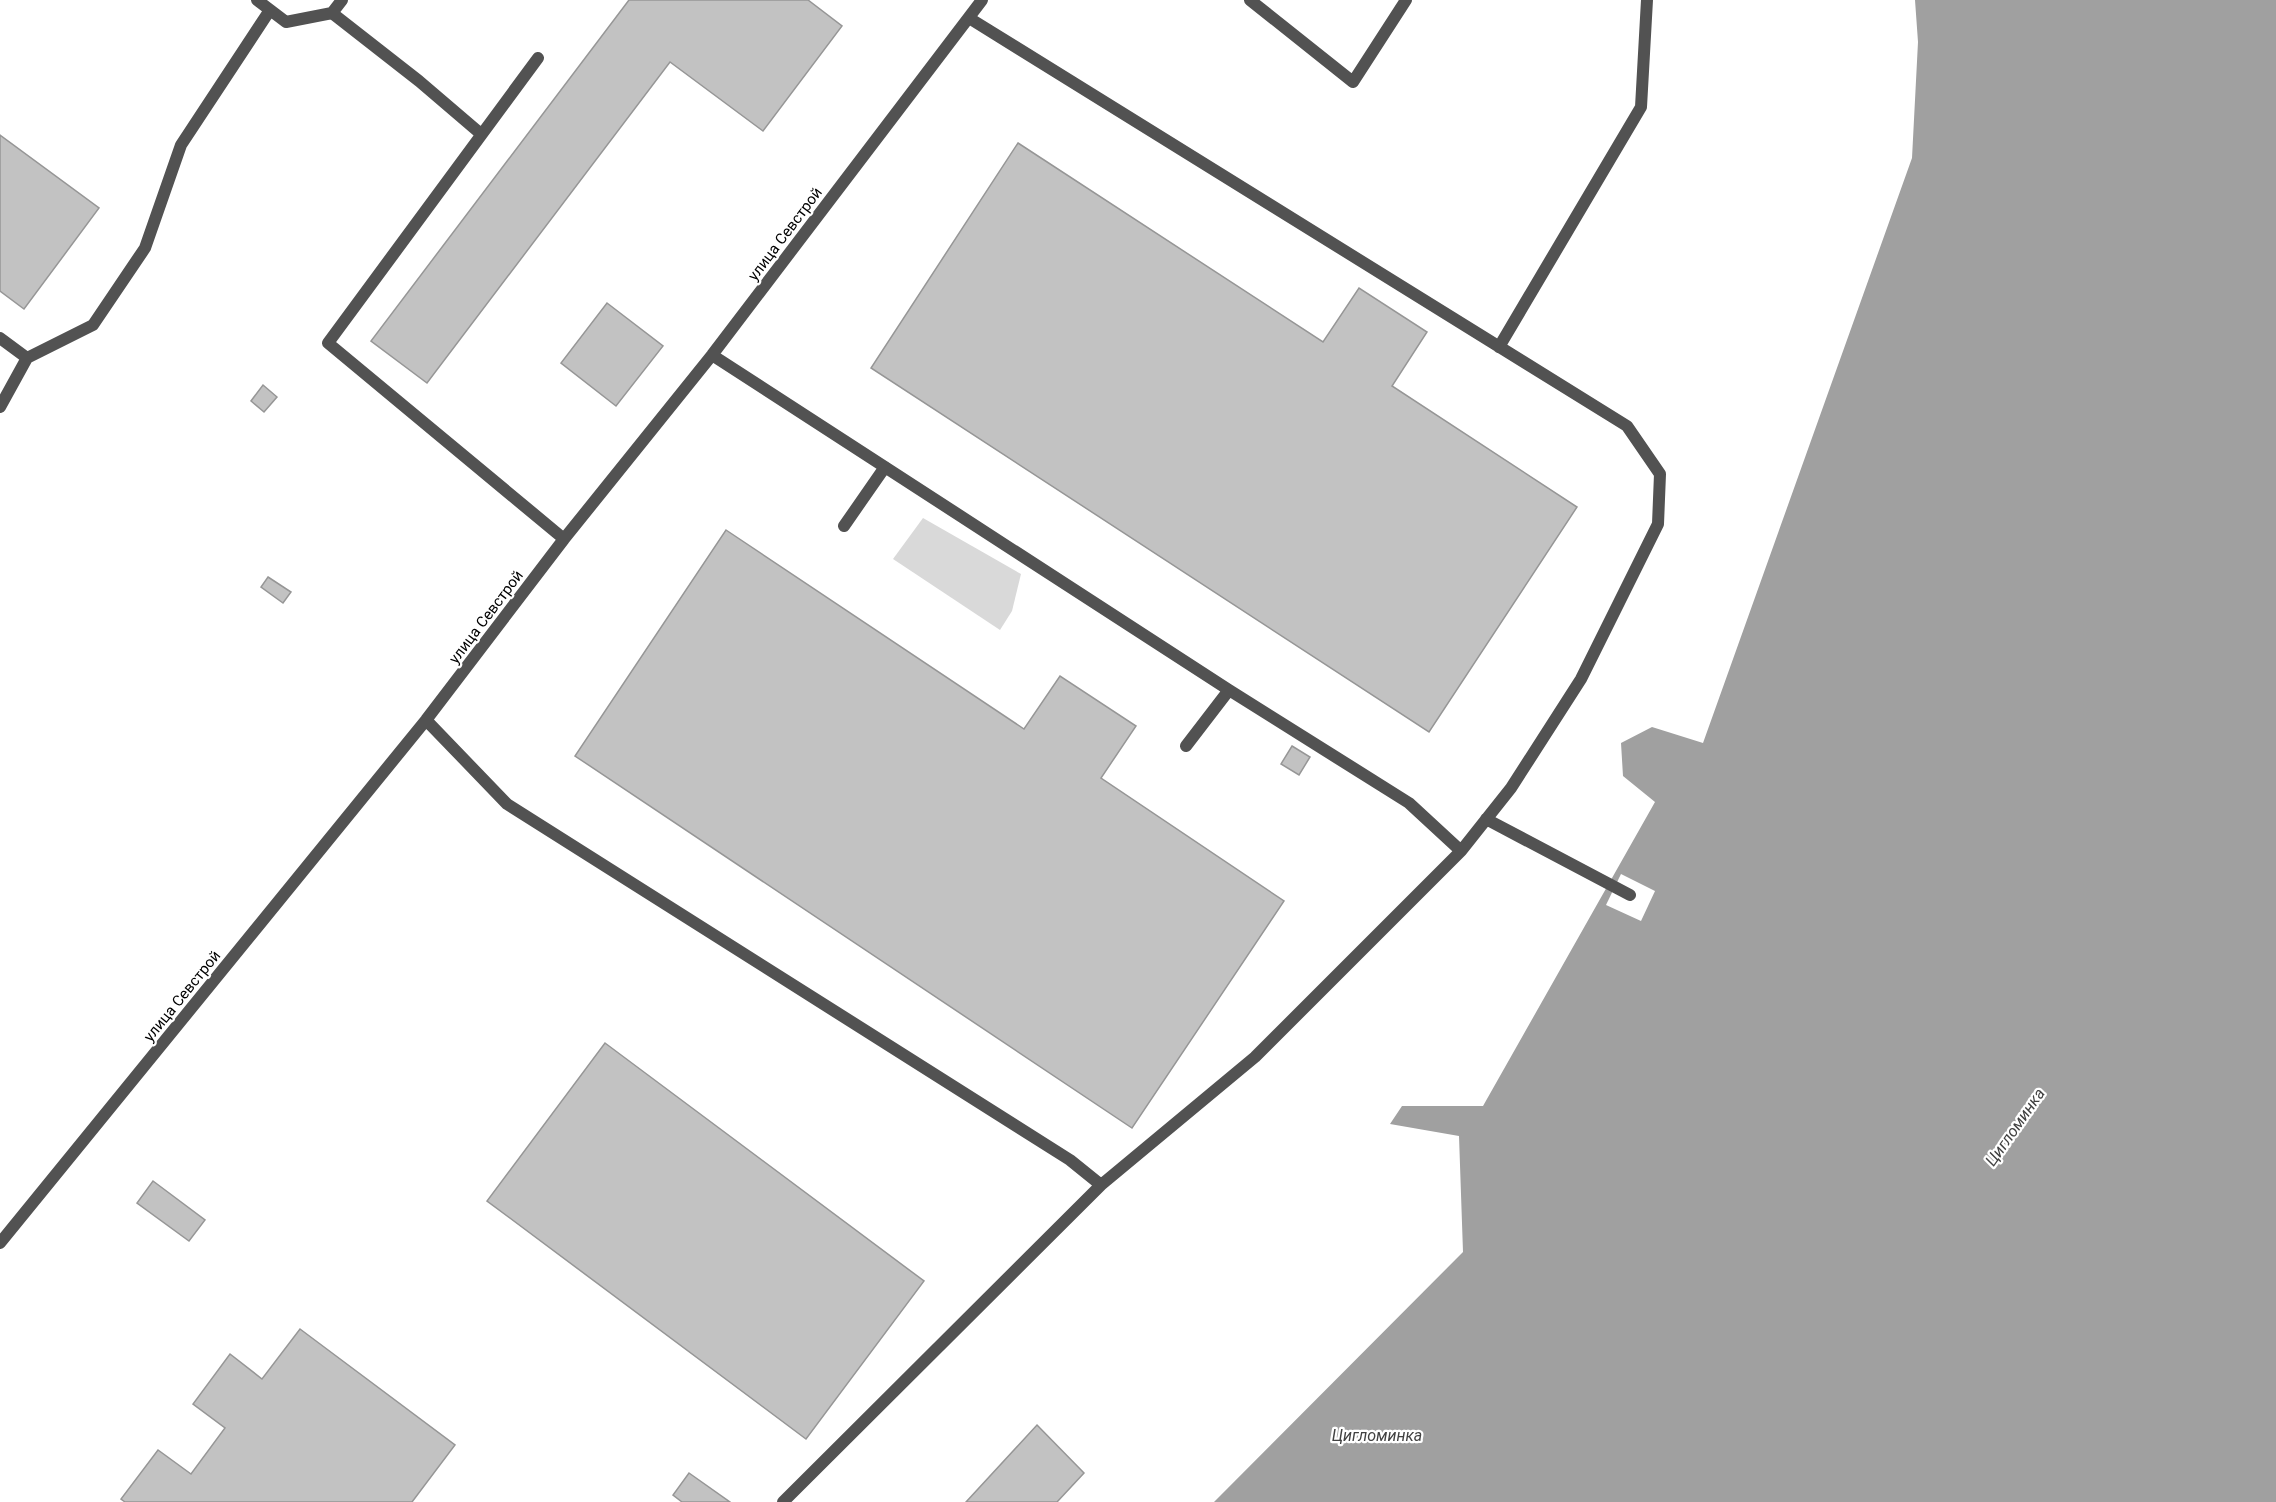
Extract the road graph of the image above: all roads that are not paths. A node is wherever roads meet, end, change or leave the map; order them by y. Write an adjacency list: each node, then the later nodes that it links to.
1 (257, 0): 7 (lane)
2 (342, 0): 8 (lane)
3 (982, 0): 9 (lane, улица Севстрой)
4 (1250, 0): 5 (lane)
5 (1406, 0)
6 (1647, 0): 13 (lane)
7 (270, 10): 8 (lane); 15 (lane)
8 (332, 13): 11 (lane)
9 (969, 18): 13 (lane); 14 (lane, улица Севстрой)
10 (538, 58): 11 (lane)
11 (481, 134): 19 (lane)
12 (0, 338): 15 (lane)
13 (1499, 347): 23 (lane)
14 (712, 355): 17 (lane); 19 (lane, улица Севстрой)
15 (27, 358): 16 (lane)
16 (0, 407)
17 (885, 467): 18 (lane); 20 (lane)
18 (844, 526)
19 (564, 539): 21 (lane, улица Севстрой)
20 (1229, 690): 22 (lane); 24 (lane)
21 (426, 720): 26 (lane); 27 (lane, улица Севстрой)
22 (1186, 746)
23 (1486, 819): 24 (lane); 25 (lane)
24 (1461, 851): 26 (lane)
25 (1630, 895)
26 (1101, 1185): 28 (lane)
27 (0, 1243)
28 (783, 1502)

